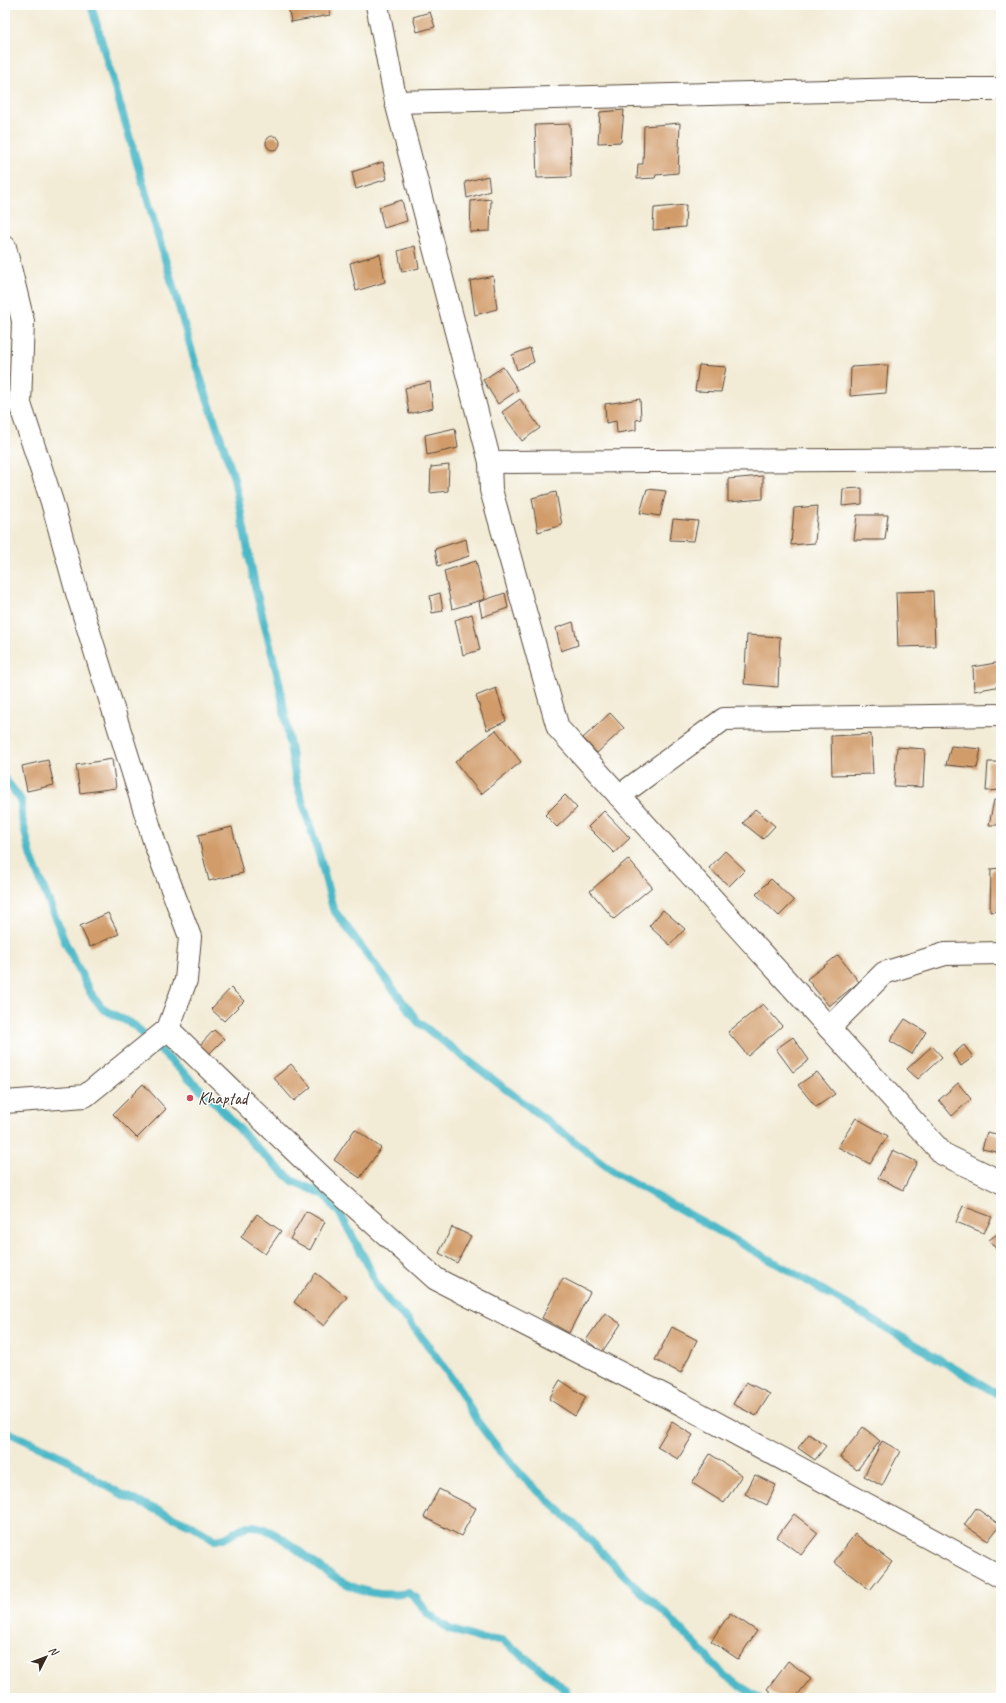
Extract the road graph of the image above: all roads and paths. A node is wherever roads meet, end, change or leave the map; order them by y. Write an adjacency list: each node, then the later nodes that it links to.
1 (377, 5): 3 (street)
2 (1001, 89): 3 (street)
3 (396, 102): 6 (street)
4 (5, 247): 11 (street)
5 (1001, 459): 6 (street)
6 (490, 462): 8 (street)
7 (1001, 715): 8 (street)
8 (619, 796): 10 (street)
9 (1001, 953): 10 (street)
10 (829, 1028): 13 (street)
11 (163, 1033): 12 (street); 14 (street)
12 (5, 1102)
13 (1001, 1182)
14 (1001, 1577)

